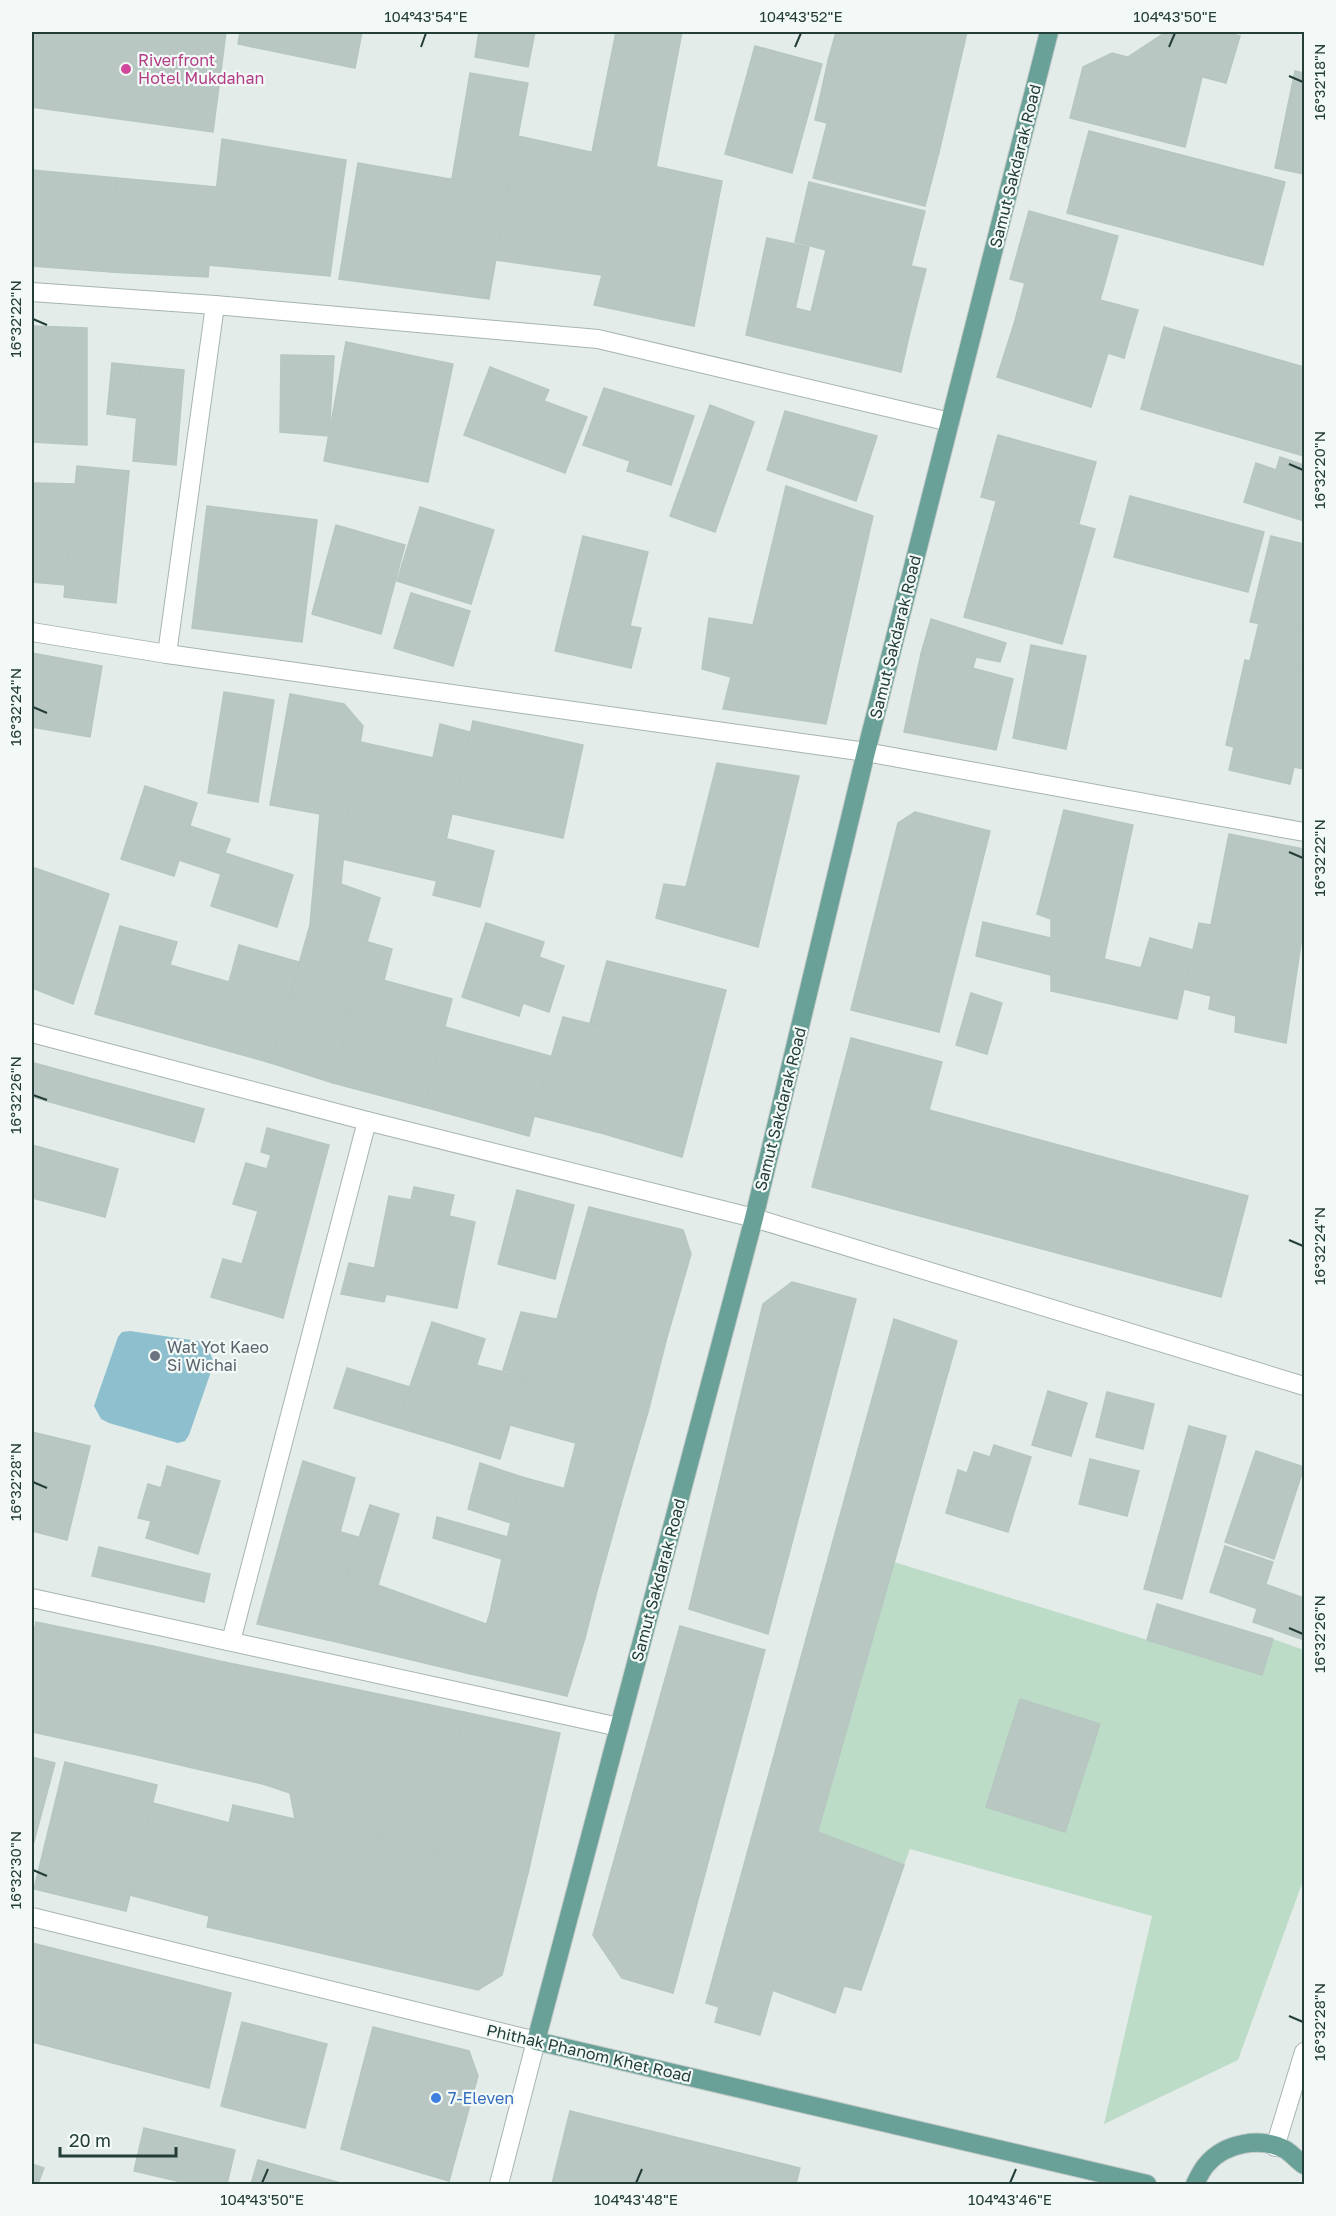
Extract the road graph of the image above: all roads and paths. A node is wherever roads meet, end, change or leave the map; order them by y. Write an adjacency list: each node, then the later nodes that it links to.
1 (1049, 32): 4 (main road, Samut Sakdarak Road)
2 (32, 292): 3 (street)
3 (215, 305): 4 (street); 6 (street)
4 (950, 422): 7 (main road, Samut Sakdarak Road)
5 (32, 632): 6 (street)
6 (167, 654): 7 (street)
7 (866, 752): 8 (street); 11 (main road, Samut Sakdarak Road)
8 (1305, 832)
9 (32, 1033): 10 (street)
10 (367, 1121): 11 (street); 14 (street)
11 (754, 1218): 12 (street); 15 (main road, Samut Sakdarak Road)
12 (1305, 1386)
13 (32, 1598): 14 (street)
14 (231, 1641): 15 (street)
15 (619, 1727): 17 (main road, Samut Sakdarak Road)
16 (32, 1917): 17 (street, Phithak Phanom Khet Road)
17 (536, 2041): 21 (street, Samut Sakdarak Road); 22 (main road, Phithak Phanom Khet Road)
18 (1305, 2052): 19 (street)
19 (1275, 2146): 20 (main road); 23 (main road)
20 (1305, 2165)
21 (499, 2184)
22 (1147, 2184)
23 (1195, 2184)

